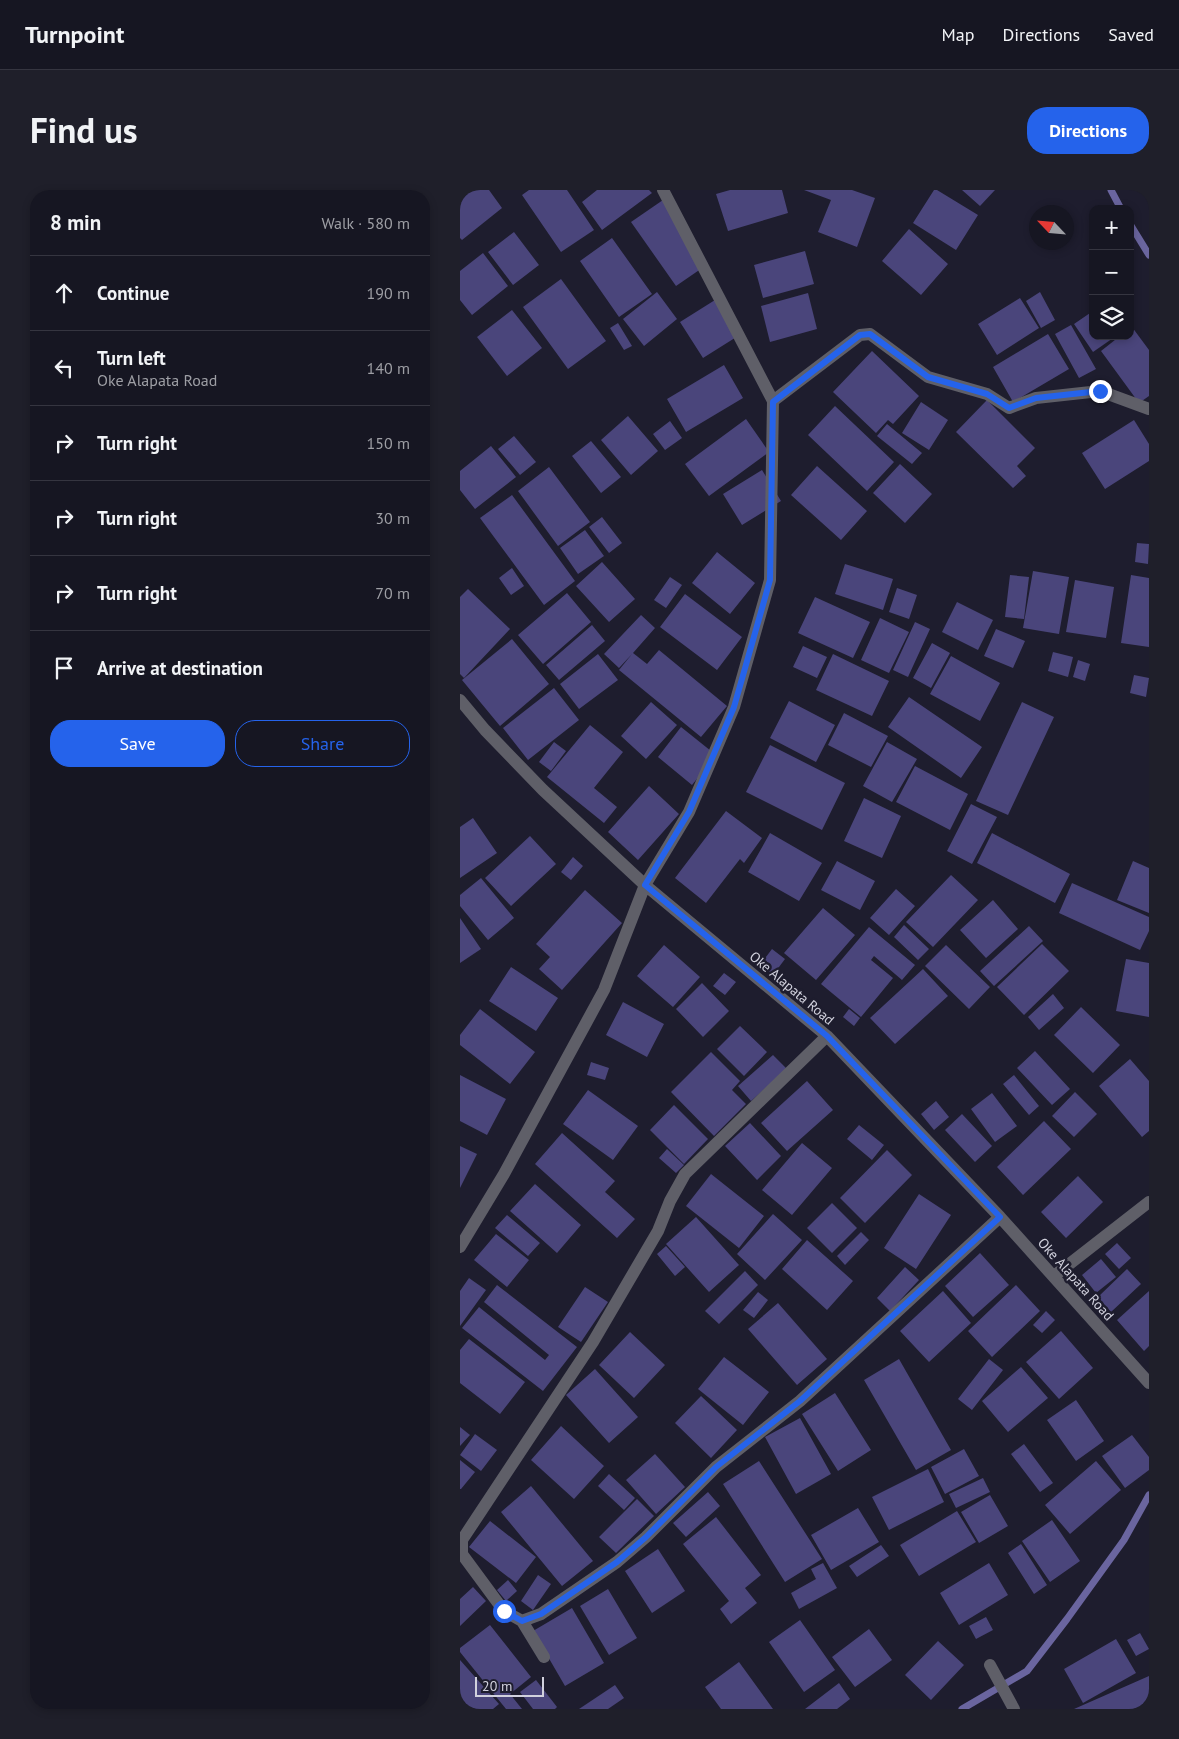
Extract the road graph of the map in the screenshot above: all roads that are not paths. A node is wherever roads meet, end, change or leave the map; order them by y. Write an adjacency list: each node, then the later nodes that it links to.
1 (663, 190): 2 (street)
2 (773, 402): 3 (street); 5 (street)
3 (1149, 409)
4 (460, 700): 5 (street, Oke Alapata Road)
5 (645, 885): 6 (street, Oke Alapata Road); 9 (street)
6 (827, 1036): 8 (street, Oke Alapata Road); 12 (street)
7 (1149, 1202): 10 (street)
8 (1000, 1217): 10 (street, Oke Alapata Road); 13 (street)
9 (460, 1247)
10 (1054, 1276): 11 (street, Oke Alapata Road)
11 (1149, 1383)
12 (461, 1554): 13 (street)
13 (522, 1621): 14 (street)
14 (544, 1657)
15 (990, 1665): 16 (street)
16 (1014, 1709)

